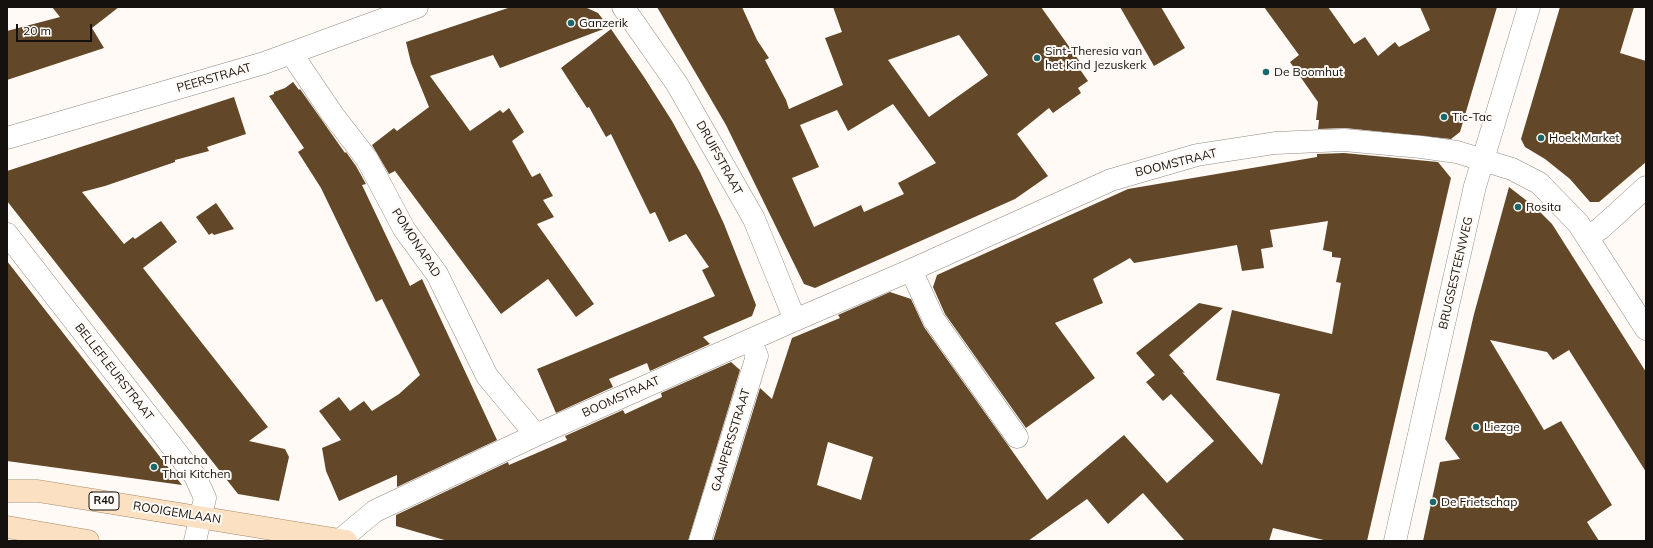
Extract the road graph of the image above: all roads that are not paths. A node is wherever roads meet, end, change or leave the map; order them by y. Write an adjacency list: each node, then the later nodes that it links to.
1 (417, 7): 4 (street, PEERSTRAAT)
2 (623, 7): 11 (street, DRUIFSTRAAT)
3 (1529, 7): 6 (street, BRUGSESTEENWEG)
4 (290, 53): 5 (street, PEERSTRAAT); 14 (street, POMONAPAD)
5 (7, 138)
6 (1483, 160): 9 (street, BOOMSTRAAT); 10 (street, BOOMSTRAAT); 23 (street, BRUGSESTEENWEG)
7 (1646, 187): 9 (street)
8 (7, 234): 17 (street, BELLEFLEURSTRAAT)
9 (1588, 237): 12 (street, BOOMSTRAAT)
10 (911, 270): 11 (street, BOOMSTRAAT); 15 (street)
11 (795, 320): 13 (street, BOOMSTRAAT)
12 (1646, 329)
13 (750, 340): 14 (street, BOOMSTRAAT); 22 (street, GAAIPERSSTRAAT)
14 (536, 435): 21 (street, BOOMSTRAAT)
15 (1017, 437)
16 (7, 491): 17 (main road, ROOIGEMLAAN / R40)
17 (201, 517): 20 (street, BELLEFLEURSTRAAT); 21 (main road, ROOIGEMLAAN / R40)
18 (7, 527): 19 (main road)
19 (88, 541)
20 (195, 541)
21 (342, 541)
22 (700, 541)
23 (1395, 541)

